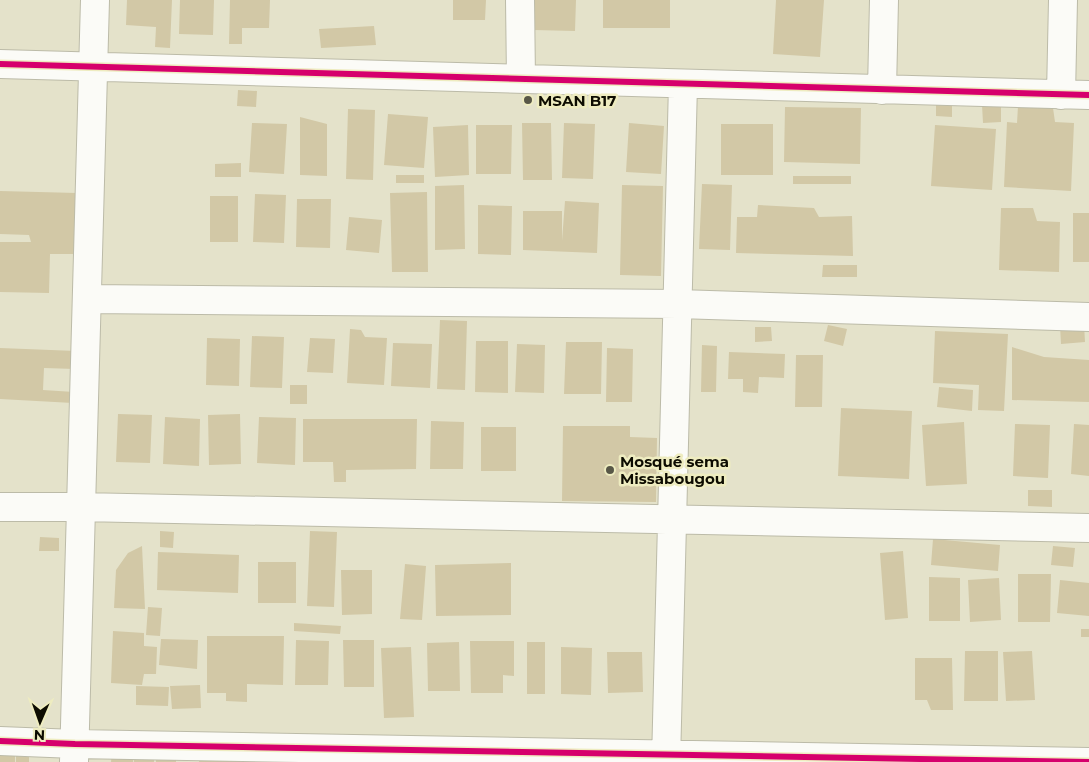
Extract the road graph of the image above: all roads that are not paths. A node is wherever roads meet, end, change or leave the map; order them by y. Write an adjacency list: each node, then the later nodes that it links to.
1 (95, 0): 6 (street)
2 (520, 0): 7 (street)
3 (884, 0): 9 (street)
4 (1063, 0): 10 (street)
5 (0, 64): 6 (street)
6 (93, 67): 7 (street); 12 (street)
7 (521, 79): 8 (street)
8 (684, 84): 9 (street); 13 (street)
9 (882, 90): 10 (street)
10 (1061, 94): 11 (street)
11 (1089, 95)
12 (87, 299): 13 (street); 16 (street)
13 (678, 304): 14 (street); 17 (street)
14 (1089, 318)
15 (0, 507): 16 (street)
16 (81, 507): 17 (street); 20 (street)
17 (672, 519): 18 (street); 21 (street)
18 (1089, 528)
19 (0, 741): 20 (street)
20 (74, 753): 21 (street)
21 (666, 758): 22 (street)
22 (1089, 762)

